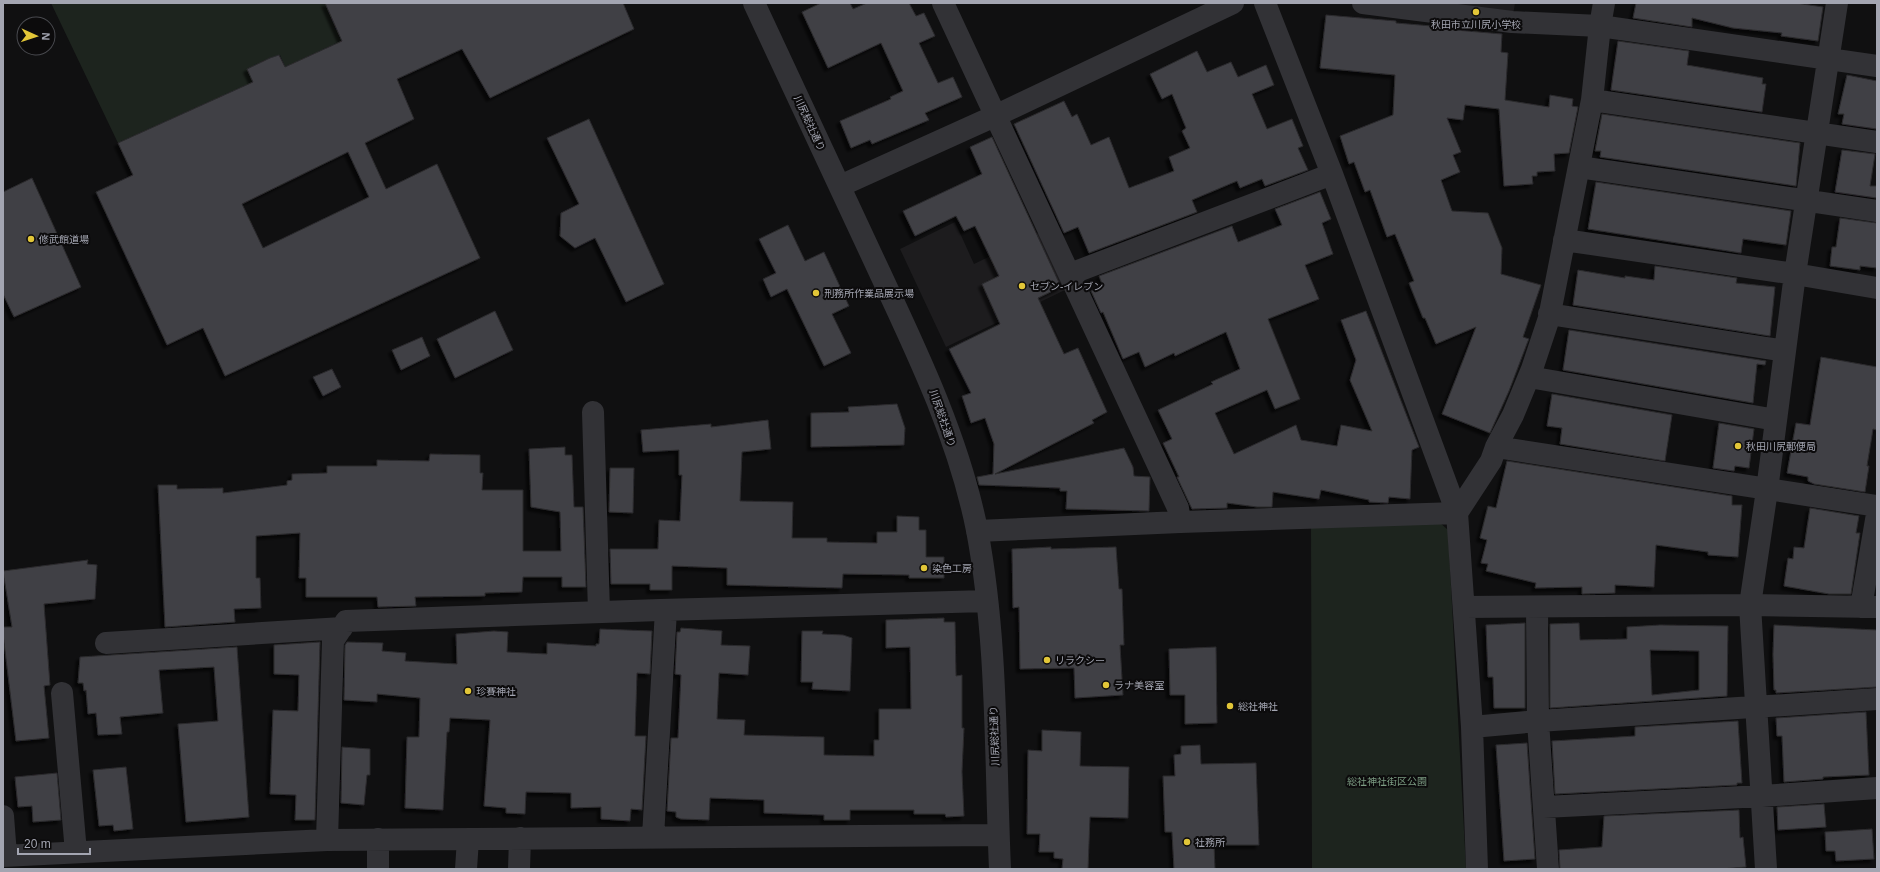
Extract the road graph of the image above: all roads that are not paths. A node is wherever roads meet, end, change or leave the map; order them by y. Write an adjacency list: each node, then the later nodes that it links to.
1 (754, 3): 17 (street, 川尻総社通り)
2 (943, 3): 12 (street)
3 (1233, 3): 12 (street)
4 (1266, 3): 16 (street)
5 (1363, 3): 8 (street)
6 (1604, 3): 8 (street)
7 (1837, 3): 9 (street)
8 (1600, 26): 9 (street); 11 (street)
9 (1830, 60): 10 (street); 13 (street)
10 (1877, 66)
11 (1592, 100): 13 (street); 15 (street)
12 (997, 115): 17 (street); 21 (street)
13 (1816, 133): 14 (street); 18 (street)
14 (1877, 142)
15 (1579, 167): 18 (street); 20 (street)
16 (1332, 174): 21 (street); 32 (street)
17 (840, 186): 35 (street, 川尻総社通り)
18 (1806, 201): 19 (street); 22 (street)
19 (1877, 211)
20 (1564, 240): 22 (street); 24 (street)
21 (1070, 274): 34 (street)
22 (1795, 274): 23 (street); 25 (street)
23 (1877, 288)
24 (1549, 314): 25 (street); 26 (street)
25 (1785, 351): 28 (street)
26 (1529, 377): 28 (street); 29 (street)
27 (593, 412): 42 (street)
28 (1776, 420): 30 (street)
29 (1496, 447): 30 (street); 32 (street)
30 (1767, 490): 31 (street); 37 (street)
31 (1877, 506)
32 (1457, 512): 34 (street); 38 (street)
33 (1877, 514): 40 (street)
34 (1180, 522): 35 (street)
35 (977, 531): 36 (street, 川尻総社通り)
36 (987, 601): 41 (street); 54 (street, 川尻総社通り)
37 (1750, 605): 39 (street); 40 (street); 47 (street)
38 (1465, 607): 39 (street); 49 (street)
39 (1537, 607): 48 (street)
40 (1869, 607)
41 (666, 610): 42 (street); 55 (street)
42 (599, 612): 43 (street)
43 (342, 628): 44 (street); 59 (street)
44 (106, 643)
45 (62, 693): 60 (street)
46 (1877, 699): 47 (street)
47 (1756, 706): 48 (street); 51 (street)
48 (1538, 721): 49 (street); 52 (street)
49 (1472, 727): 67 (street)
50 (1877, 788): 51 (street)
51 (1762, 796): 52 (street); 69 (street)
52 (1544, 807): 68 (street)
53 (3, 816): 61 (street)
54 (998, 835): 55 (street); 66 (street, 川尻総社通り)
55 (653, 837): 56 (street)
56 (520, 838): 58 (street); 65 (street)
57 (378, 839): 58 (street); 59 (street); 63 (street)
58 (468, 839): 64 (street)
59 (327, 840): 60 (street)
60 (76, 852): 62 (street)
61 (5, 855): 62 (street)
62 (52, 861)
63 (378, 869)
64 (466, 869)
65 (519, 869)
66 (1000, 869)
67 (1477, 869)
68 (1548, 869)
69 (1766, 869)

